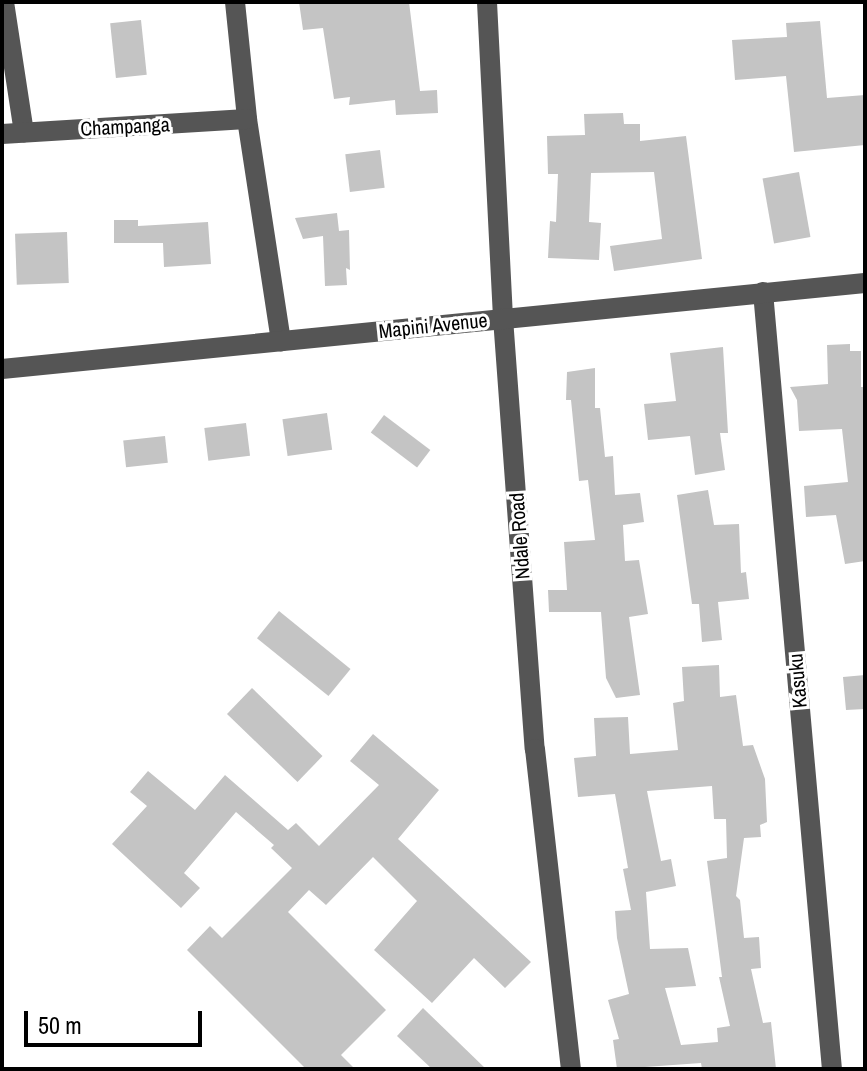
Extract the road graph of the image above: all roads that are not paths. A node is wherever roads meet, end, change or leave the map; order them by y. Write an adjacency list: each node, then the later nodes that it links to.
1 (4, 2): 5 (street)
2 (235, 2): 4 (street)
3 (487, 2): 9 (street, Ndale Road)
4 (247, 119): 5 (street, Champanga); 10 (street)
5 (24, 132): 6 (street, Champanga)
6 (2, 134)
7 (865, 283): 8 (street, Mapini Avenue)
8 (763, 292): 9 (street, Mapini Avenue); 13 (street, Kasuku)
9 (503, 318): 10 (street, Mapini Avenue); 12 (street, Ndale Road)
10 (281, 341): 11 (street, Mapini Avenue)
11 (2, 369)
12 (571, 1069)
13 (832, 1069)

